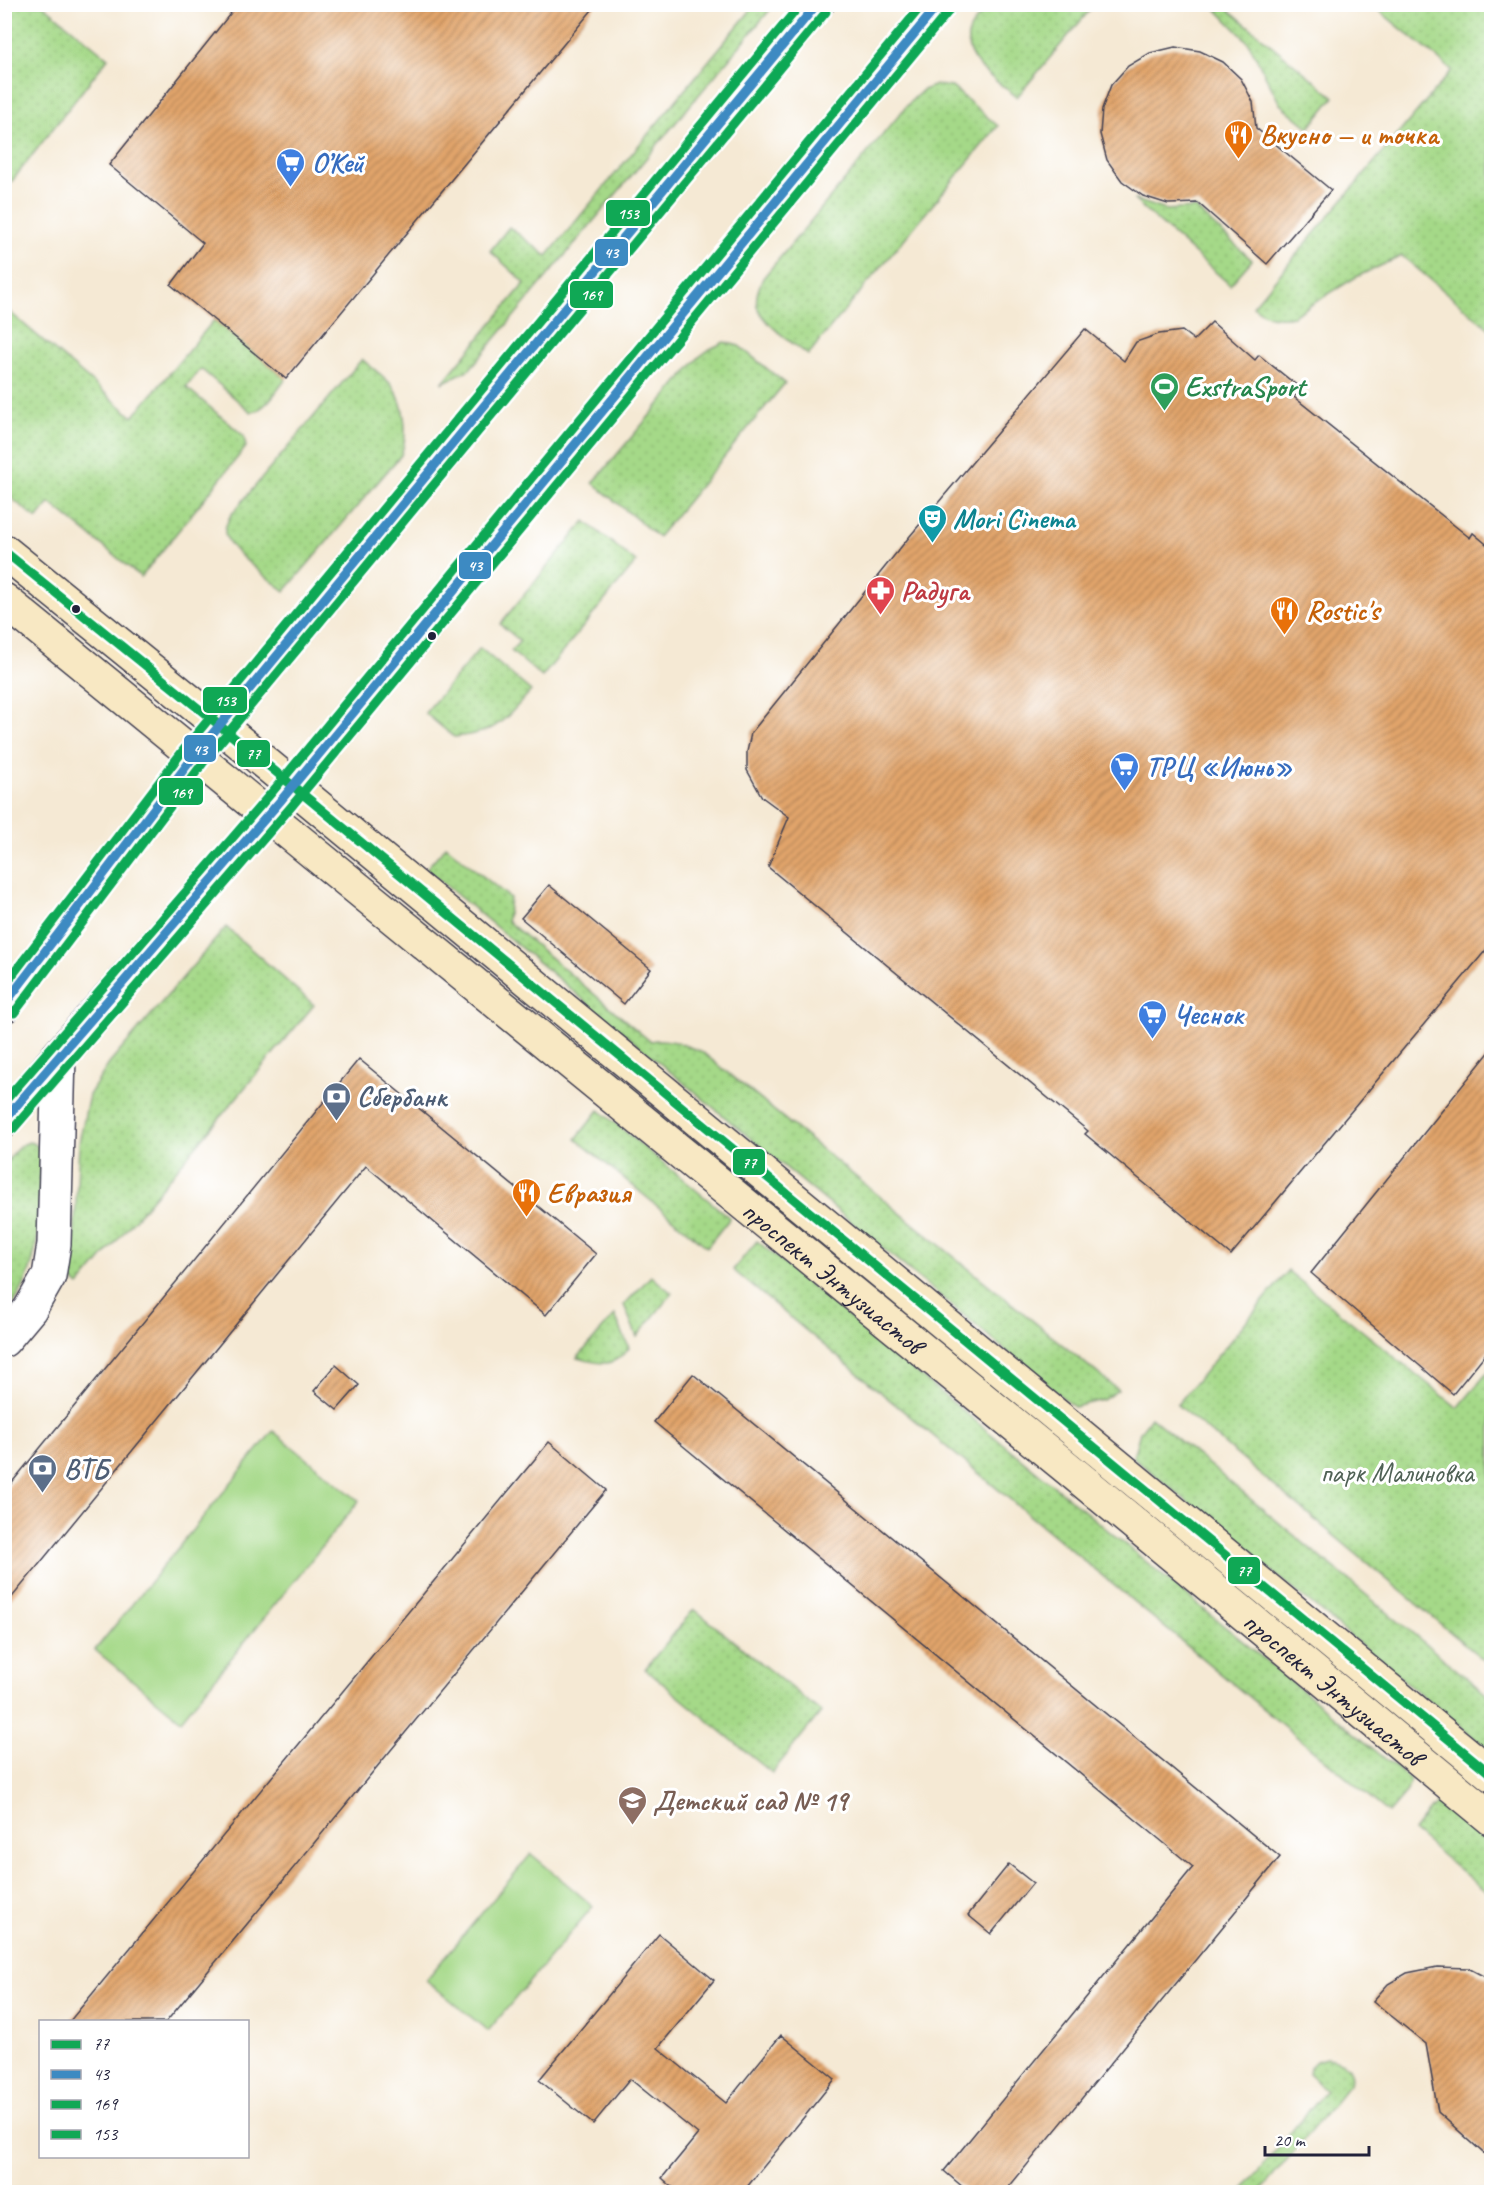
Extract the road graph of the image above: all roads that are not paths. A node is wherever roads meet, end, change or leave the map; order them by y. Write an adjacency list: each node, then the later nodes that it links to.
1 (818, 4): 5 (main road)
2 (939, 4): 7 (main road)
3 (4, 551): 5 (street, проспект Энтузиастов)
4 (4, 600): 6 (street, проспект Энтузиастов)
5 (219, 725): 6 (main road); 7 (street, проспект Энтузиастов)
6 (194, 756): 8 (street, проспект Энтузиастов); 9 (main road)
7 (292, 786): 8 (main road); 13 (street, проспект Энтузиастов)
8 (268, 815): 10 (main road); 14 (street, проспект Энтузиастов)
9 (4, 1006)
10 (59, 1054): 11 (main road); 12 (street)
11 (4, 1121)
12 (4, 1340)
13 (1491, 1775)
14 (1491, 1819)

